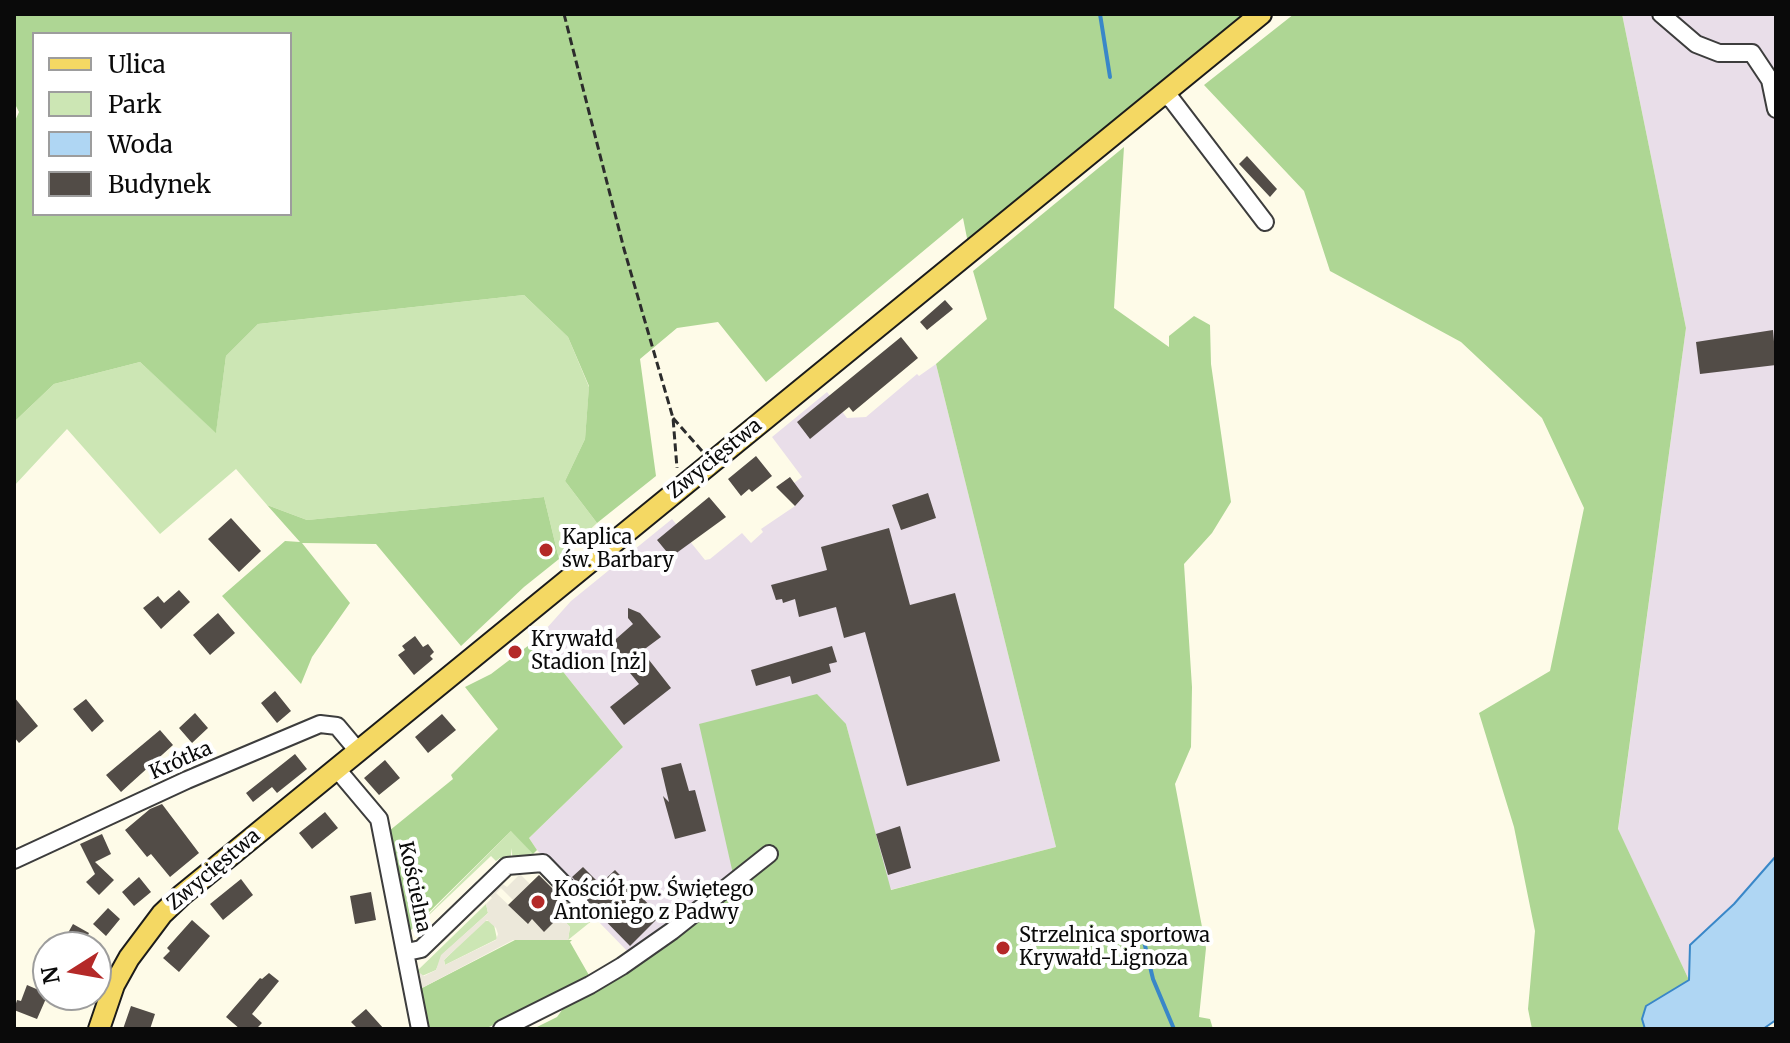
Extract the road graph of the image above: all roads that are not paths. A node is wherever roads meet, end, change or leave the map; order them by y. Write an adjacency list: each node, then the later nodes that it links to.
1 (1261, 14): 3 (main road, Zwycięstwa)
2 (1661, 14): 4 (street)
3 (1163, 94): 5 (street); 6 (main road, Zwycięstwa)
4 (1776, 109)
5 (1265, 222)
6 (358, 751): 7 (main road, Zwycięstwa); 9 (street, Krótka)
7 (336, 768): 11 (street, Kościelna); 12 (main road, Zwycięstwa)
8 (769, 854): 14 (street)
9 (14, 860)
10 (579, 900): 11 (street)
11 (407, 952): 13 (street, Kościelna)
12 (99, 1029)
13 (420, 1029)
14 (502, 1029)

